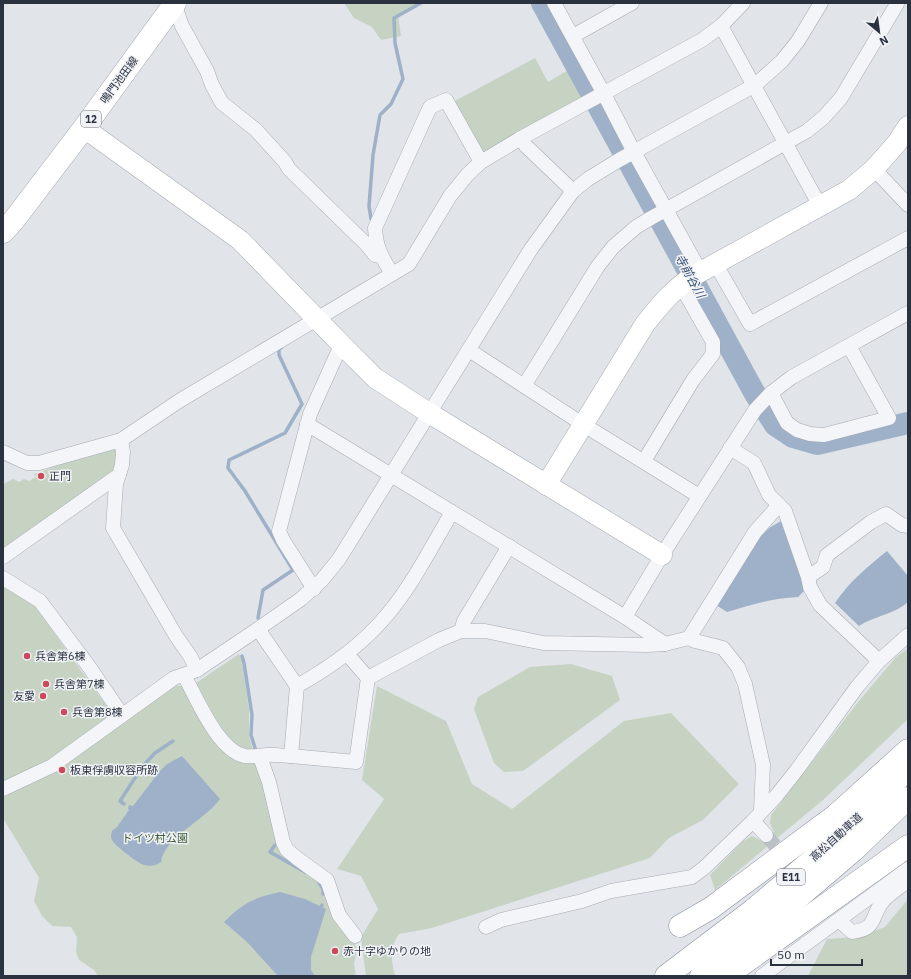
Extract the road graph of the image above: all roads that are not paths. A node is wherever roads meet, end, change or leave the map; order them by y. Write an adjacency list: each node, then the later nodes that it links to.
1 (174, 3): 12 (main road, 鳴門池田線 / 12); 24 (street)
2 (554, 3): 8 (street)
3 (632, 3): 8 (street)
4 (743, 3): 7 (street)
5 (821, 3): 9 (street)
6 (900, 6): 14 (street)
7 (721, 26): 9 (street); 10 (street)
8 (572, 36): 10 (street)
9 (754, 85): 14 (street); 15 (street)
10 (597, 98): 13 (street); 15 (street)
11 (908, 126): 17 (street)
12 (84, 128): 22 (main road, 鳴門池田線 / 12); 28 (street)
13 (521, 138): 16 (street); 18 (street)
14 (786, 143): 20 (street); 21 (street)
15 (627, 155): 18 (street); 21 (street)
16 (481, 162): 24 (street); 25 (street)
17 (874, 169): 19 (street); 20 (street)
18 (573, 191): 31 (street)
19 (908, 205)
20 (820, 206): 26 (street)
21 (659, 213): 26 (street); 32 (street)
22 (3, 232)
23 (908, 238): 26 (street)
24 (381, 256): 25 (street)
25 (392, 274): 28 (street)
26 (695, 275): 36 (street); 40 (street)
27 (908, 313): 30 (street)
28 (317, 319): 29 (street); 37 (street)
29 (343, 346): 34 (street); 35 (street)
30 (849, 346): 33 (street); 33 (street)
31 (469, 350): 32 (street); 34 (street)
32 (524, 386): 36 (street)
33 (768, 396): 38 (street)
34 (429, 413): 42 (street); 43 (street)
35 (307, 424): 42 (street); 53 (street)
36 (584, 424): 40 (street); 43 (street)
37 (120, 440): 39 (street); 41 (street)
38 (730, 448): 44 (street); 45 (street)
39 (3, 452)
40 (644, 461): 44 (street)
41 (119, 475): 50 (street); 62 (street)
42 (391, 475): 46 (street); 53 (street)
43 (546, 485): 49 (street)
44 (699, 496): 49 (street)
45 (779, 505): 51 (street); 58 (street)
46 (452, 512): 48 (street); 60 (street)
47 (908, 526): 51 (street)
48 (509, 546): 54 (street); 56 (street)
49 (662, 555): 54 (street)
50 (3, 557)
51 (808, 577): 61 (street)
52 (3, 578): 65 (street)
53 (314, 589): 55 (street)
54 (625, 617): 59 (street)
55 (258, 629): 62 (street); 64 (street)
56 (461, 631): 59 (street); 63 (street)
57 (908, 635): 61 (street)
58 (690, 638): 59 (street); 72 (street)
59 (666, 644)
60 (347, 654): 63 (street); 64 (street)
61 (879, 661): 72 (street)
62 (190, 672): 65 (street); 68 (street)
63 (368, 678): 67 (street)
64 (297, 686): 67 (street)
65 (122, 715): 70 (street)
66 (908, 750): 78 (main road)
67 (291, 756): 68 (street)
68 (260, 757): 80 (street)
69 (908, 769): 81 (main road, 高松自動車道 / E11)
70 (3, 789)
71 (908, 798): 82 (main road, 高松自動車道 / E11)
72 (757, 816): 73 (street); 79 (street)
73 (766, 835)
74 (908, 846): 83 (main road)
75 (908, 869): 84 (street)
76 (908, 881): 77 (street)
77 (843, 924)
78 (680, 926)
79 (486, 927)
80 (355, 936)
81 (666, 976)
82 (701, 976)
83 (726, 976)
84 (762, 976)

